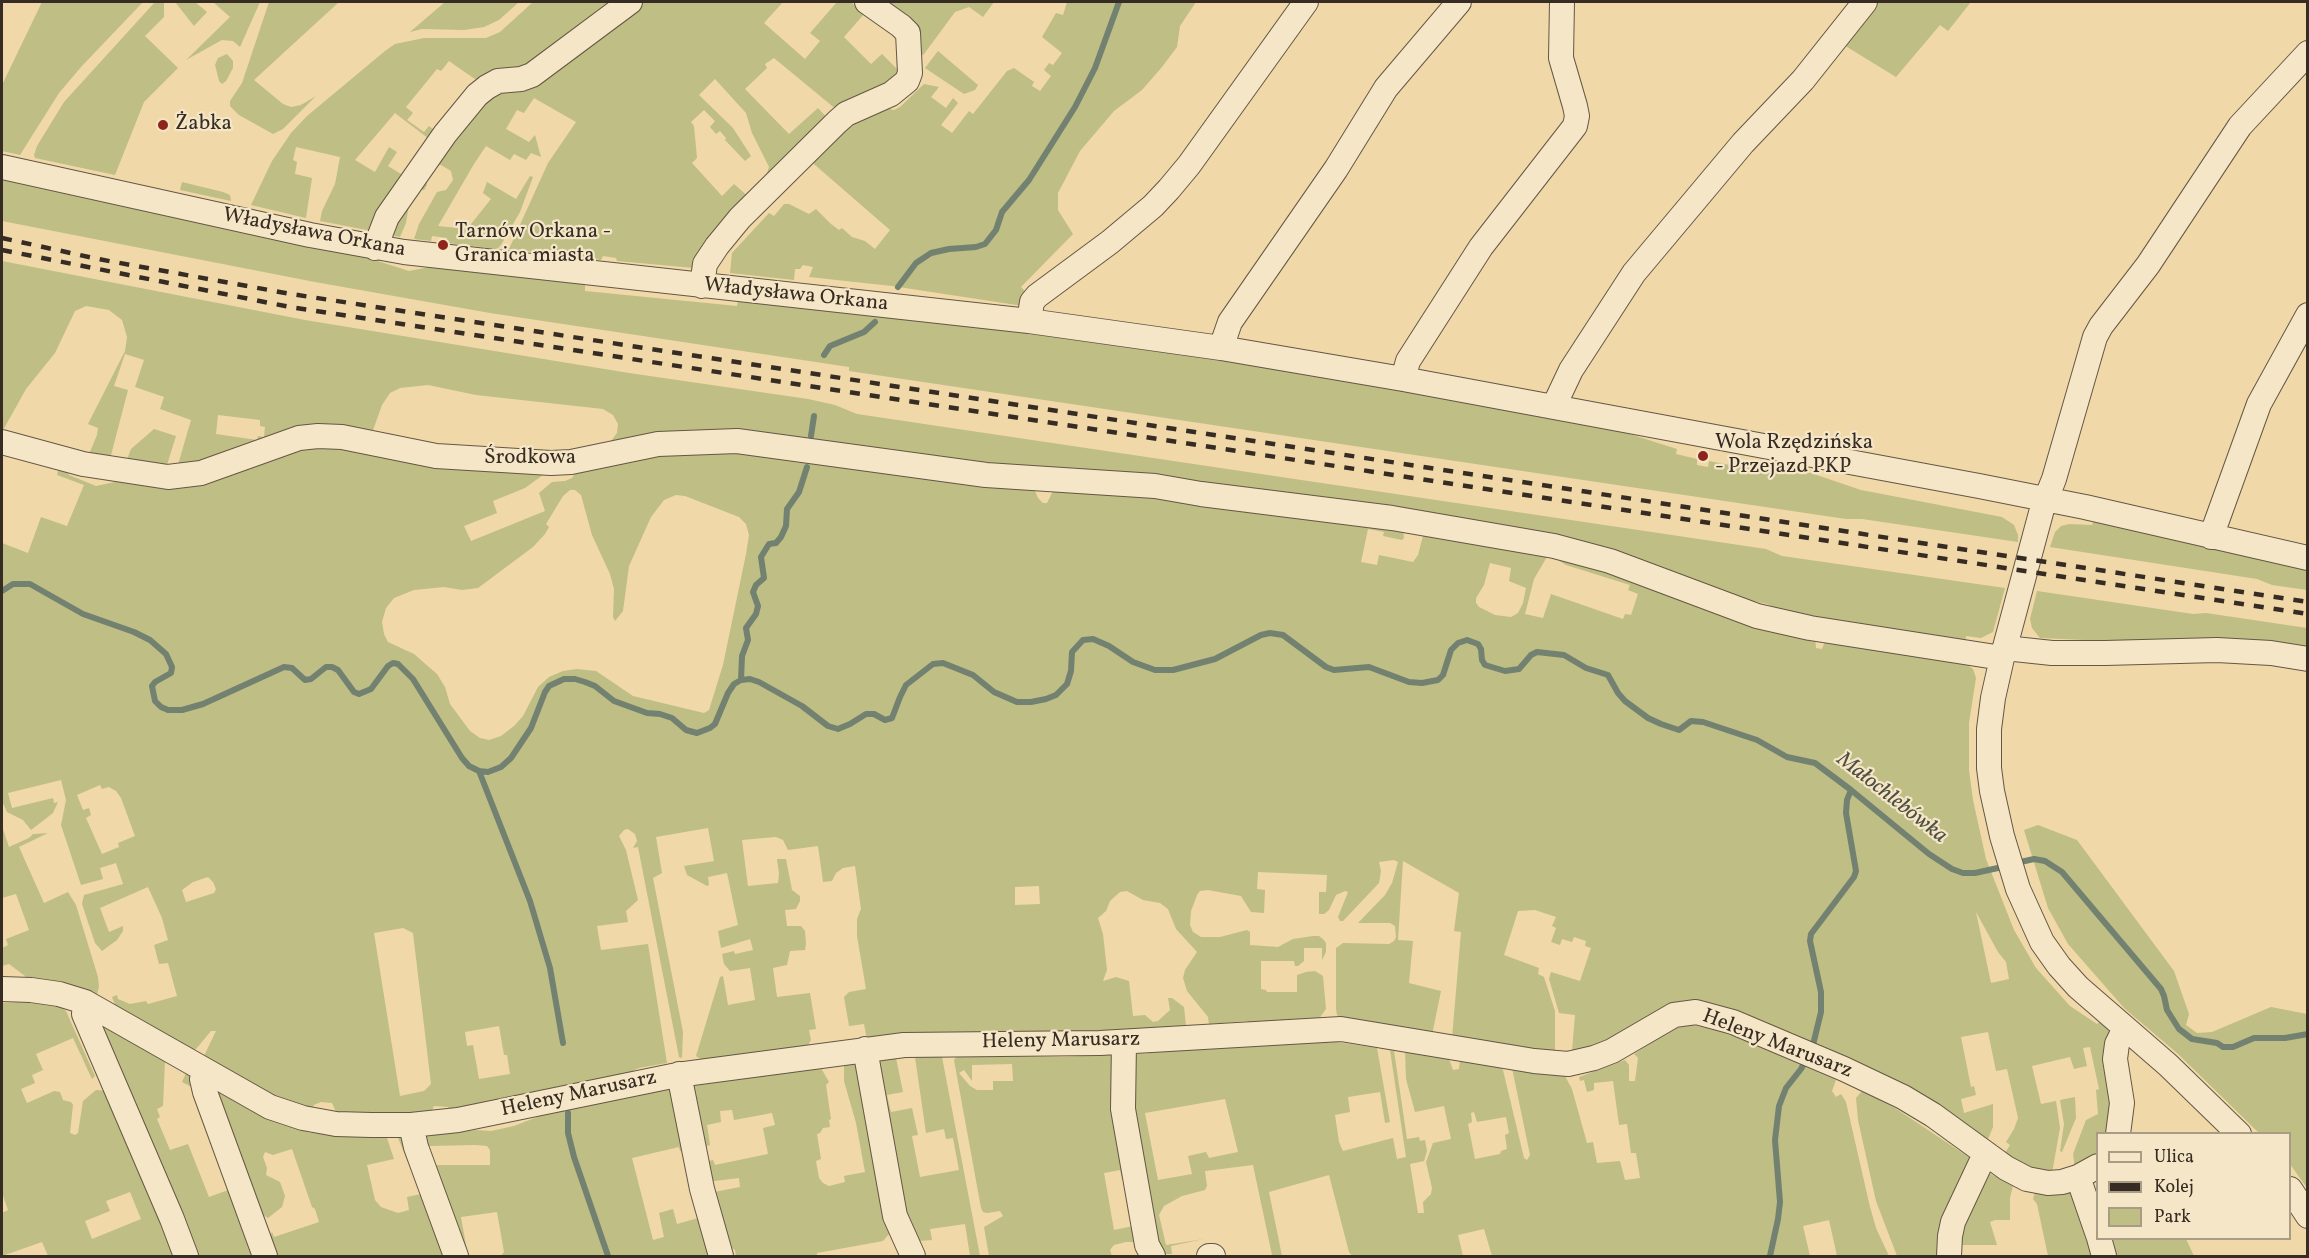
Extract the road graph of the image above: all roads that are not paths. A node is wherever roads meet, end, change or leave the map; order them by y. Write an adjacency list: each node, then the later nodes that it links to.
1 (630, 2): 9 (street)
2 (867, 2): 10 (street)
3 (1306, 2): 12 (street)
4 (1459, 2): 13 (street)
5 (1562, 2): 14 (street)
6 (1865, 2): 15 (street)
7 (2307, 53): 17 (street)
8 (2, 167): 9 (street, Władysława Orkana)
9 (375, 248): 10 (street, Władysława Orkana)
10 (702, 286): 12 (street, Władysława Orkana)
11 (2307, 315): 18 (street)
12 (1029, 321): 13 (street, Władysława Orkana)
13 (1221, 348): 14 (street, Władysława Orkana)
14 (1403, 379): 15 (street, Władysława Orkana)
15 (1554, 406): 17 (street, Władysława Orkana)
16 (2, 442): 20 (street, Środkowa)
17 (2046, 500): 18 (street, Władysława Orkana); 20 (street)
18 (2211, 537): 19 (street, Władysława Orkana)
19 (2307, 558)
20 (2003, 653): 21 (street, Środkowa); 24 (street)
21 (2307, 659)
22 (2, 989): 23 (street, Heleny Marusarz)
23 (85, 1002): 27 (street, Heleny Marusarz); 39 (street)
24 (2124, 1028): 30 (street); 31 (street)
25 (1124, 1042): 26 (street, Heleny Marusarz); 32 (street, Heleny Marusarz); 44 (street)
26 (865, 1049): 28 (street, Heleny Marusarz); 43 (street)
27 (206, 1071): 29 (street, Heleny Marusarz); 40 (street)
28 (679, 1074): 29 (street, Heleny Marusarz); 42 (street)
29 (411, 1125): 41 (street)
30 (2118, 1132)
31 (2237, 1132)
32 (1985, 1154): 33 (street, Heleny Marusarz); 46 (street)
33 (2088, 1172): 36 (street)
34 (2291, 1192): 35 (street)
35 (2307, 1216)
36 (2096, 1224)
37 (2099, 1240): 47 (street)
38 (1213, 1256): 45 (street)
39 (186, 1257)
40 (266, 1257)
41 (456, 1257)
42 (721, 1257)
43 (913, 1257)
44 (1153, 1257)
45 (1209, 1257)
46 (1949, 1257)
47 (2104, 1257)

